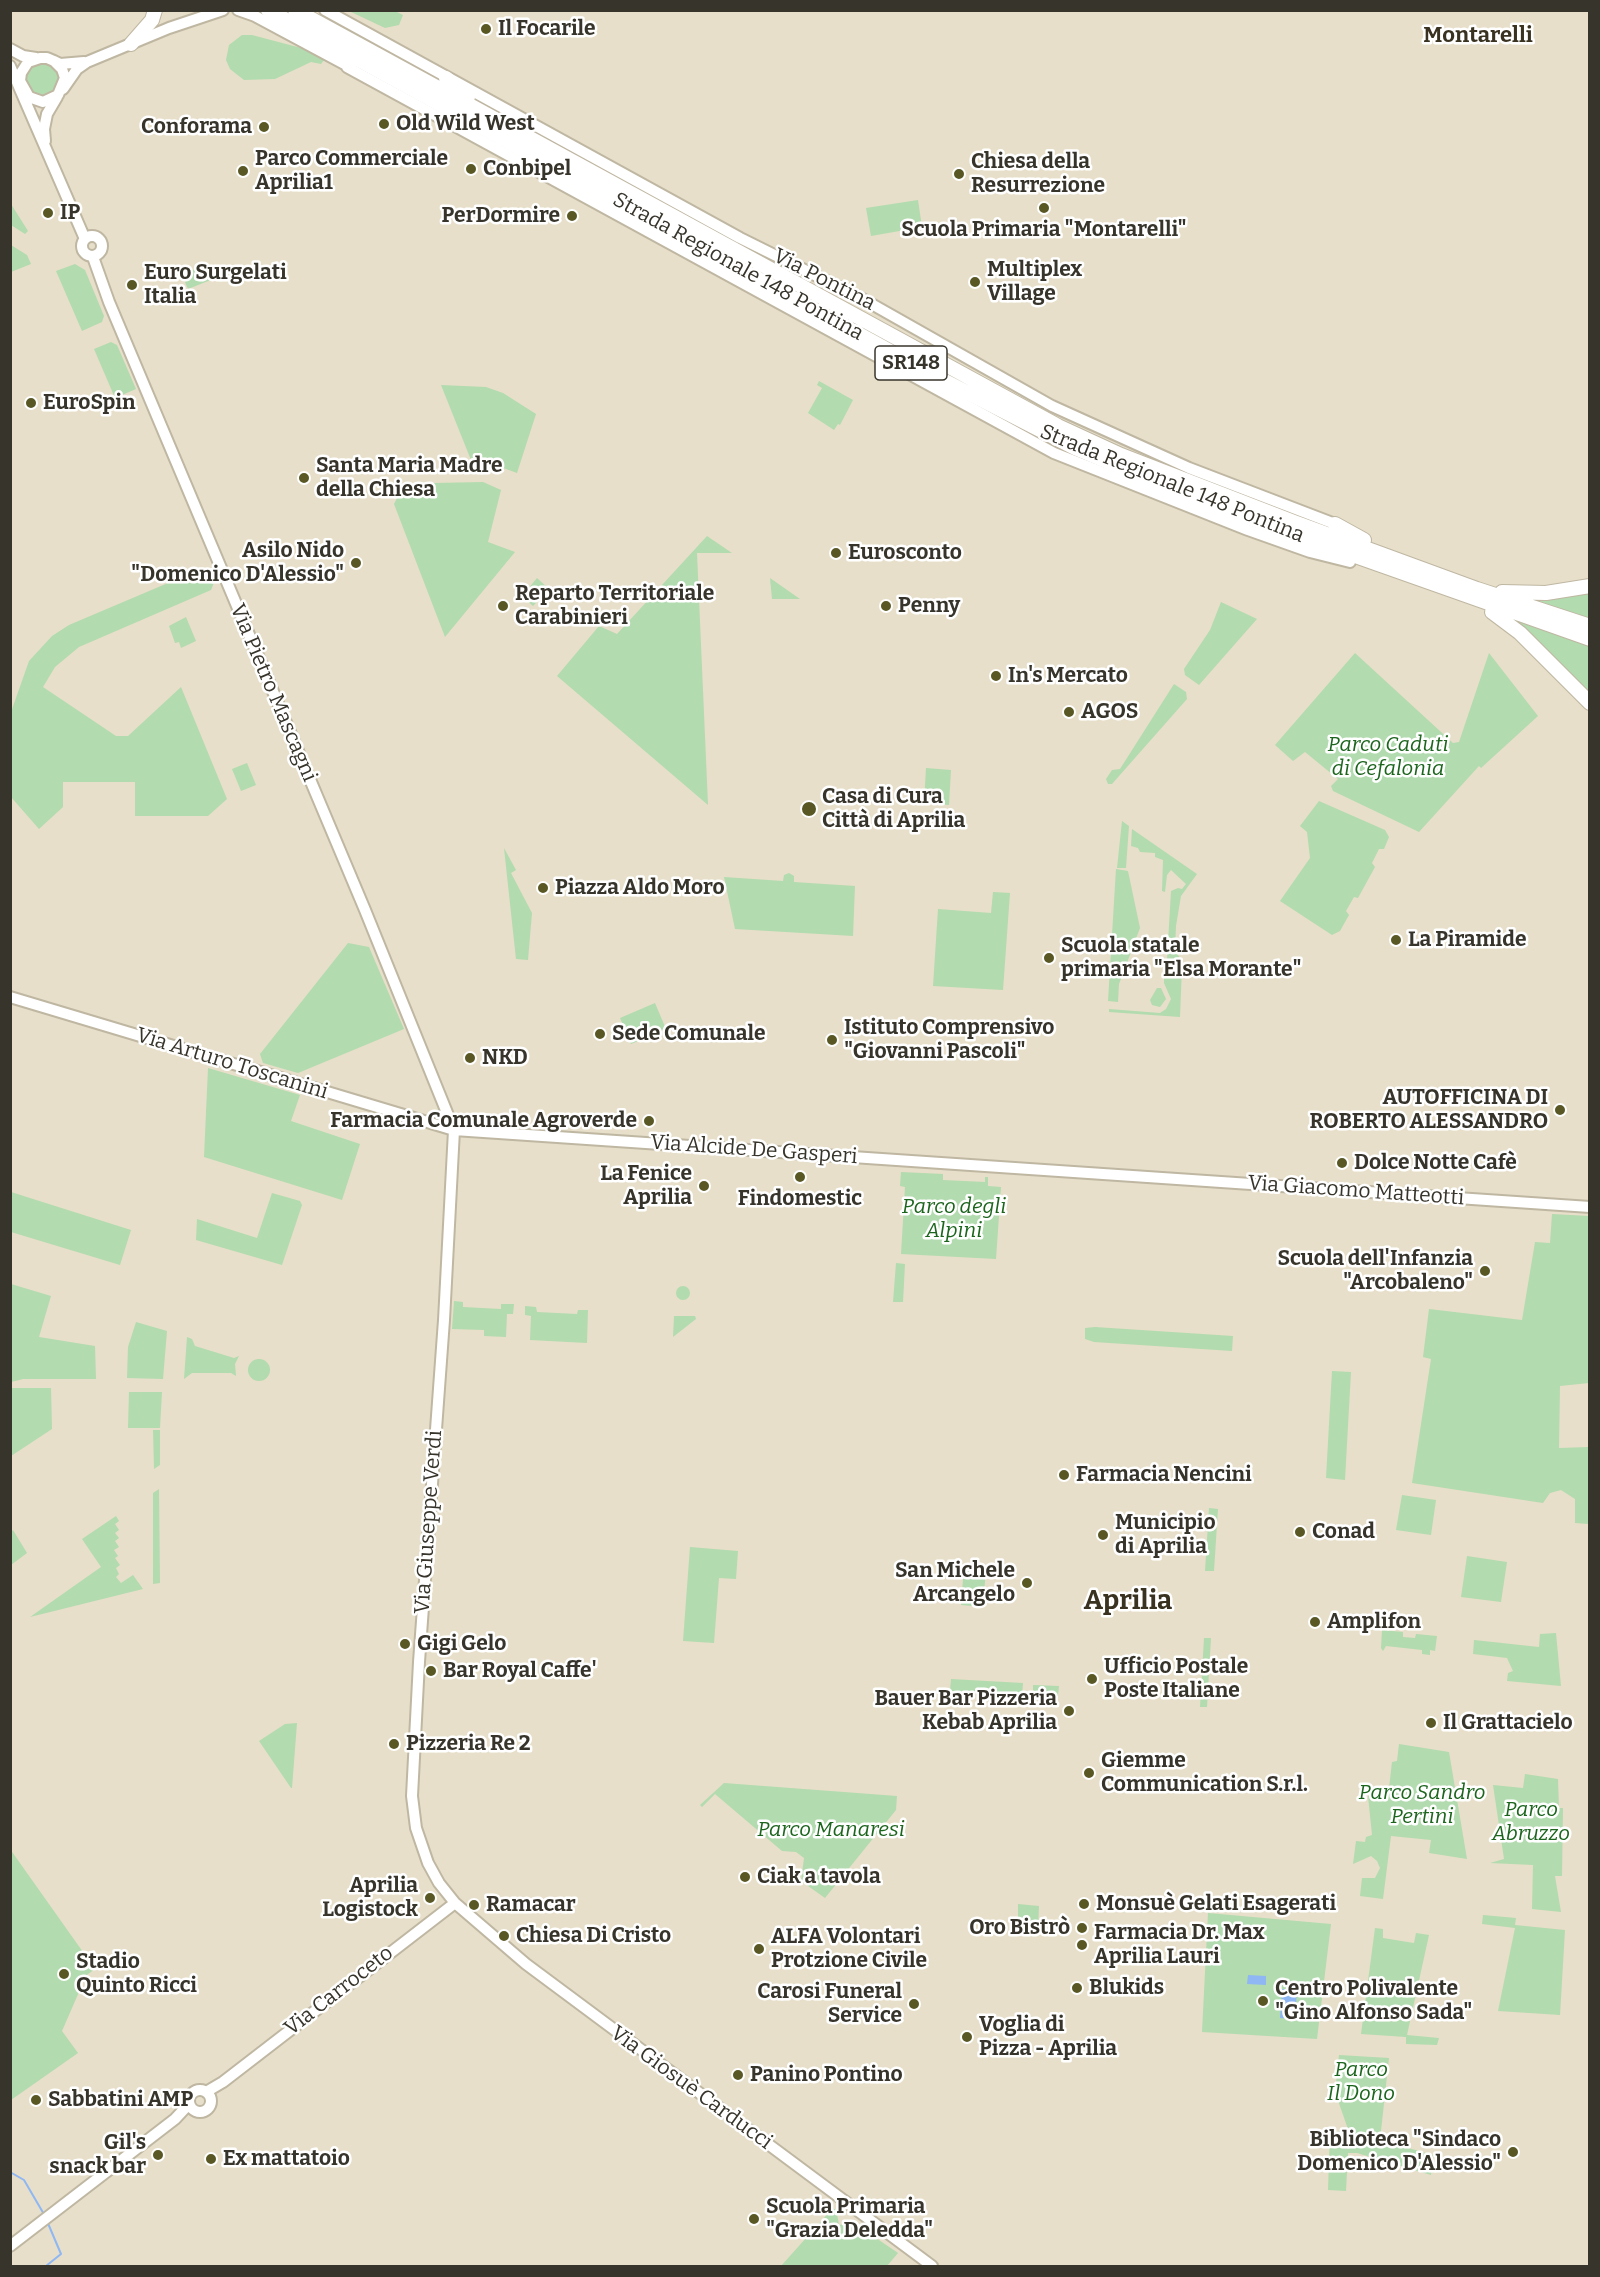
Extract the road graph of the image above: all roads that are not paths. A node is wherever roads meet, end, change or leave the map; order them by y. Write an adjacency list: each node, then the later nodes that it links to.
1 (155, 10): 7 (highway)
2 (223, 10): 7 (street)
3 (238, 10): 13 (street, Via Pontina)
4 (268, 10): 16 (highway, Strada Regionale 148 Pontina / SR148)
5 (295, 10): 19 (highway, Strada Regionale 148 Pontina / SR148)
6 (325, 10): 15 (street, Via Pontina)
7 (131, 44): 11 (street)
8 (10, 49): 9 (street)
9 (39, 58): 10 (street); 17 (street, Via Pietro Mascagni)
10 (54, 61): 11 (street); 18 (street)
11 (87, 62): 18 (street, Via Pietro Mascagni)
12 (10, 66): 17 (street, Via Pietro Mascagni)
13 (348, 67): 14 (street, Via Pontina); 24 (street, Via Pontina)
14 (362, 71): 16 (highway)
15 (446, 78): 19 (highway); 23 (street, Via Pontina)
16 (397, 80): 25 (highway, Strada Regionale 148 Pontina / SR148)
17 (23, 91): 18 (street); 20 (street, Via Pietro Mascagni)
18 (61, 92): 20 (street, Via Pietro Mascagni)
19 (491, 116): 25 (highway, Strada Regionale 148 Pontina / SR148)
20 (46, 150): 21 (street, Via Pietro Mascagni)
21 (85, 239): 22 (street, Via Pietro Mascagni); 22 (street, Via Pietro Mascagni)
22 (93, 256): 32 (street, Via Pietro Mascagni)
23 (1335, 524): 25 (highway)
24 (1350, 562): 25 (highway)
25 (1389, 562): 27 (highway, Strada Regionale 148 Pontina / SR148)
26 (1590, 586): 27 (highway)
27 (1473, 594): 28 (highway, Strada Regionale 148 Pontina / SR148); 29 (highway, Strada Regionale 148 Pontina / SR148); 30 (highway)
28 (1590, 626)
29 (1590, 639)
30 (1590, 703)
31 (10, 997): 32 (street, Via Arturo Toscanini)
32 (454, 1130): 33 (street, Via Alcide De Gasperi); 35 (street, Via Giuseppe Verdi)
33 (1123, 1176): 34 (street, Via Giacomo Matteotti)
34 (1590, 1207)
35 (455, 1903): 36 (street, Via Carroceto); 41 (street, Via Giosuè Carducci)
36 (208, 2096): 37 (street); 38 (street)
37 (189, 2104): 38 (street); 39 (street)
38 (198, 2112): 39 (street)
39 (175, 2119): 40 (street)
40 (13, 2243)
41 (932, 2266)

